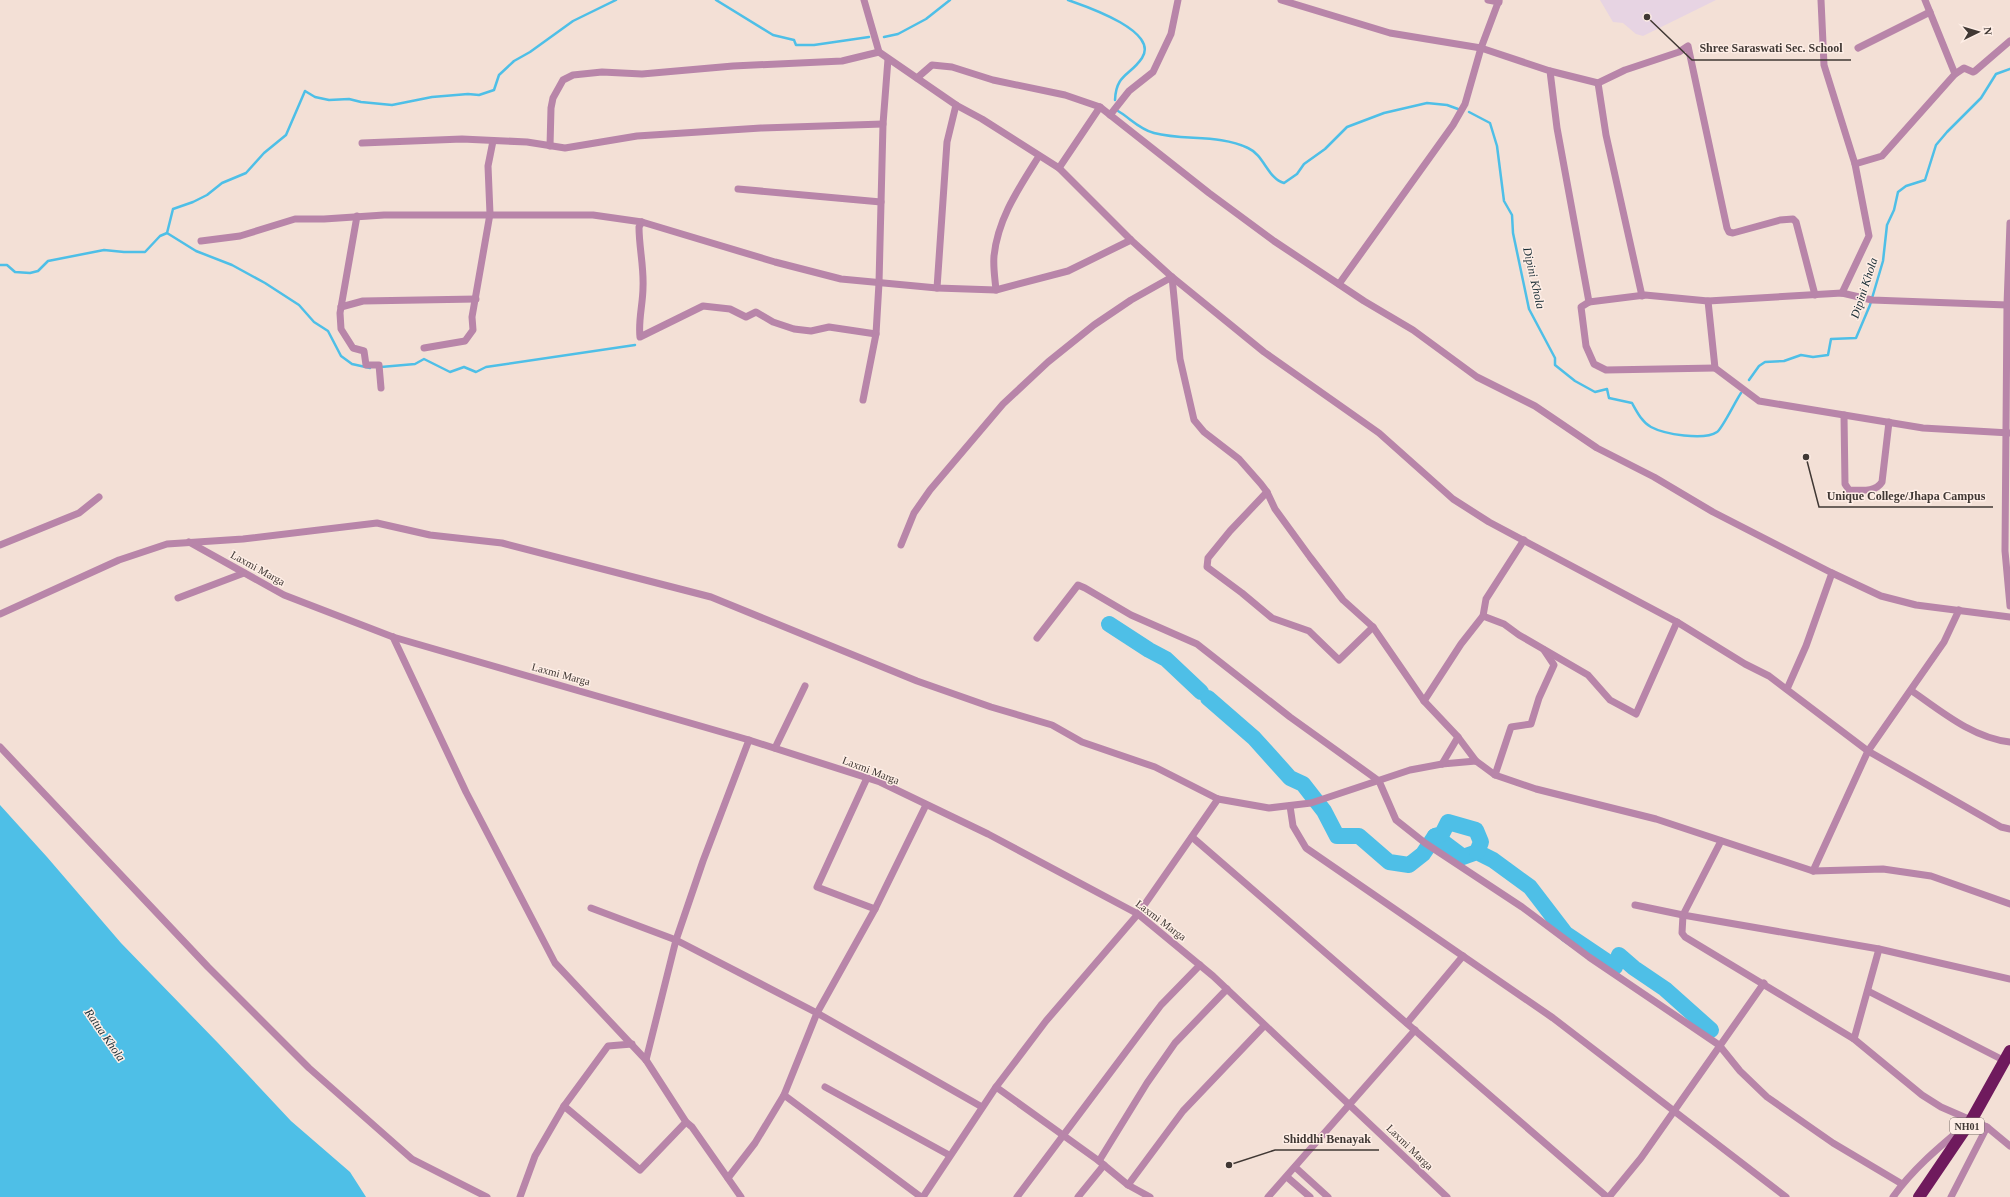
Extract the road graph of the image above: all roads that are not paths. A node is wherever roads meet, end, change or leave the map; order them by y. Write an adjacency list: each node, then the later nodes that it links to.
1 (864, 0): 12 (street)
2 (1178, 0): 20 (street)
3 (1282, 0): 10 (street)
4 (1488, 0): 7 (street)
5 (1821, 0): 26 (street)
6 (1925, 0): 8 (street)
7 (1499, 1): 10 (street)
8 (1930, 12): 11 (street); 15 (street)
9 (2010, 41): 15 (street)
10 (1481, 48): 14 (street); 38 (street)
11 (1858, 48)
12 (879, 52): 13 (street); 24 (street)
13 (888, 59): 16 (street); 21 (street)
14 (1550, 71): 17 (street); 46 (street)
15 (1955, 74): 26 (street)
16 (917, 78): 18 (street); 19 (street)
17 (1598, 83): 42 (street); 43 (street)
18 (956, 105): 25 (street); 39 (street)
19 (1100, 106): 20 (street); 27 (street)
20 (1110, 115): 38 (street)
21 (882, 124): 24 (street); 29 (street)
22 (493, 141): 23 (street); 24 (street); 30 (street)
23 (362, 143)
24 (550, 146)
25 (1039, 156): 27 (street); 40 (street)
26 (1855, 164): 41 (street)
27 (1059, 168): 34 (street)
28 (738, 189): 29 (street)
29 (881, 202): 37 (street)
30 (490, 214): 31 (street); 32 (street); 44 (street)
31 (357, 216): 35 (street); 48 (street)
32 (642, 222): 37 (street); 49 (street)
33 (2010, 223): 47 (street)
34 (1130, 240): 36 (street); 40 (street)
35 (201, 241)
36 (1172, 277): 57 (street); 59 (street); 62 (street)
37 (879, 283): 39 (street); 49 (street)
38 (1339, 284): 64 (street)
39 (937, 288): 40 (street)
40 (996, 290)
41 (1842, 293): 42 (street); 47 (street)
42 (1815, 295): 45 (street)
43 (1642, 296): 45 (street); 46 (street)
44 (476, 299): 48 (street); 50 (street)
45 (1708, 301): 51 (street)
46 (1589, 302): 51 (street)
47 (2007, 305): 56 (street)
48 (341, 307): 52 (street)
49 (876, 334): 53 (street)
50 (424, 348)
51 (1716, 368): 54 (street)
52 (381, 388)
53 (863, 400)
54 (1844, 415): 55 (street); 55 (street)
55 (1889, 422): 56 (street)
56 (2008, 433): 66 (street)
57 (1267, 492): 72 (street); 72 (street)
58 (98, 497): 61 (street)
59 (1524, 540): 69 (street); 71 (street)
60 (189, 542): 63 (street, Laxmi Marga); 68 (street); 91 (street)
61 (0, 545)
62 (901, 545)
63 (244, 573): 65 (street); 73 (street, Laxmi Marga)
64 (1832, 573): 67 (street); 77 (street)
65 (178, 598)
66 (2010, 606)
67 (1959, 610): 70 (street); 78 (street)
68 (0, 614)
69 (1483, 616): 75 (street); 79 (street)
70 (2010, 617)
71 (1677, 622): 75 (street); 77 (street)
72 (1373, 627): 79 (street)
73 (393, 638): 81 (street, Laxmi Marga); 117 (street)
74 (1037, 638): 90 (street)
75 (1543, 649): 88 (street)
76 (805, 686): 84 (street)
77 (1787, 690): 85 (street)
78 (1912, 691): 82 (street); 85 (street)
79 (1424, 701): 80 (street)
80 (1458, 737): 86 (street); 87 (street)
81 (749, 740): 84 (street, Laxmi Marga); 104 (street)
82 (2010, 742)
83 (0, 747): 140 (street)
84 (775, 748): 89 (street, Laxmi Marga)
85 (1868, 751): 94 (street); 97 (street)
86 (1476, 761): 87 (street); 88 (street)
87 (1442, 764): 90 (street)
88 (1494, 775): 96 (street)
89 (867, 778): 92 (street, Laxmi Marga); 101 (street)
90 (1379, 781): 93 (street); 118 (street)
91 (1218, 799): 93 (street); 95 (street)
92 (926, 805): 101 (street); 102 (street, Laxmi Marga)
93 (1290, 806): 106 (street)
94 (2010, 829)
95 (1192, 837): 102 (street); 113 (street)
96 (1721, 841): 97 (street); 103 (street)
97 (1813, 871): 98 (street)
98 (2010, 904)
99 (1636, 905): 103 (street)
100 (591, 908): 104 (street)
101 (875, 909): 112 (street)
102 (1138, 914): 107 (street, Laxmi Marga); 122 (street)
103 (1683, 915): 105 (street); 109 (street)
104 (676, 940): 112 (street); 120 (street)
105 (1879, 949): 108 (street); 111 (street)
106 (1463, 956): 113 (street); 127 (street)
107 (1200, 965): 110 (street, Laxmi Marga); 131 (street)
108 (2010, 979)
109 (1764, 983): 116 (street); 118 (street)
110 (1227, 989): 114 (street, Laxmi Marga); 134 (street)
111 (1868, 991): 116 (street); 119 (street)
112 (817, 1013): 123 (street); 126 (street)
113 (1407, 1023): 115 (street)
114 (1264, 1026): 124 (street, Laxmi Marga); 139 (street)
115 (1415, 1030): 124 (street); 151 (street)
116 (1854, 1039): 128 (street)
117 (632, 1044): 120 (street); 125 (street)
118 (1719, 1045): 127 (street); 138 (street)
119 (2007, 1056): 128 (highway, NH01)
120 (646, 1060): 129 (street)
121 (825, 1087): 133 (street)
122 (996, 1087): 126 (street); 131 (street)
123 (784, 1095): 137 (street); 143 (street)
124 (1350, 1104): 135 (street); 150 (street, Laxmi Marga)
125 (564, 1106): 129 (street); 141 (street)
126 (982, 1107): 133 (street)
127 (1674, 1110): 151 (street); 152 (street)
128 (1972, 1119): 130 (street); 138 (street); 154 (highway, NH01)
129 (686, 1122): 137 (street)
130 (1987, 1127): 132 (street); 155 (street)
131 (1062, 1135): 134 (street); 144 (street)
132 (2010, 1146)
133 (949, 1156): 143 (street)
134 (1102, 1163): 139 (street); 145 (street)
135 (1295, 1167): 136 (street); 149 (street)
136 (1287, 1177): 147 (street); 148 (street)
137 (728, 1178): 142 (street)
138 (1902, 1184): 153 (street)
139 (1128, 1185): 146 (street)
140 (487, 1197)
141 (520, 1197)
142 (740, 1197)
143 (922, 1197)
144 (1017, 1197)
145 (1078, 1197)
146 (1150, 1197)
147 (1268, 1197)
148 (1310, 1197)
149 (1328, 1197)
150 (1447, 1197)
151 (1608, 1197)
152 (1786, 1197)
153 (1893, 1197)
154 (1919, 1197)
155 (1952, 1197)

